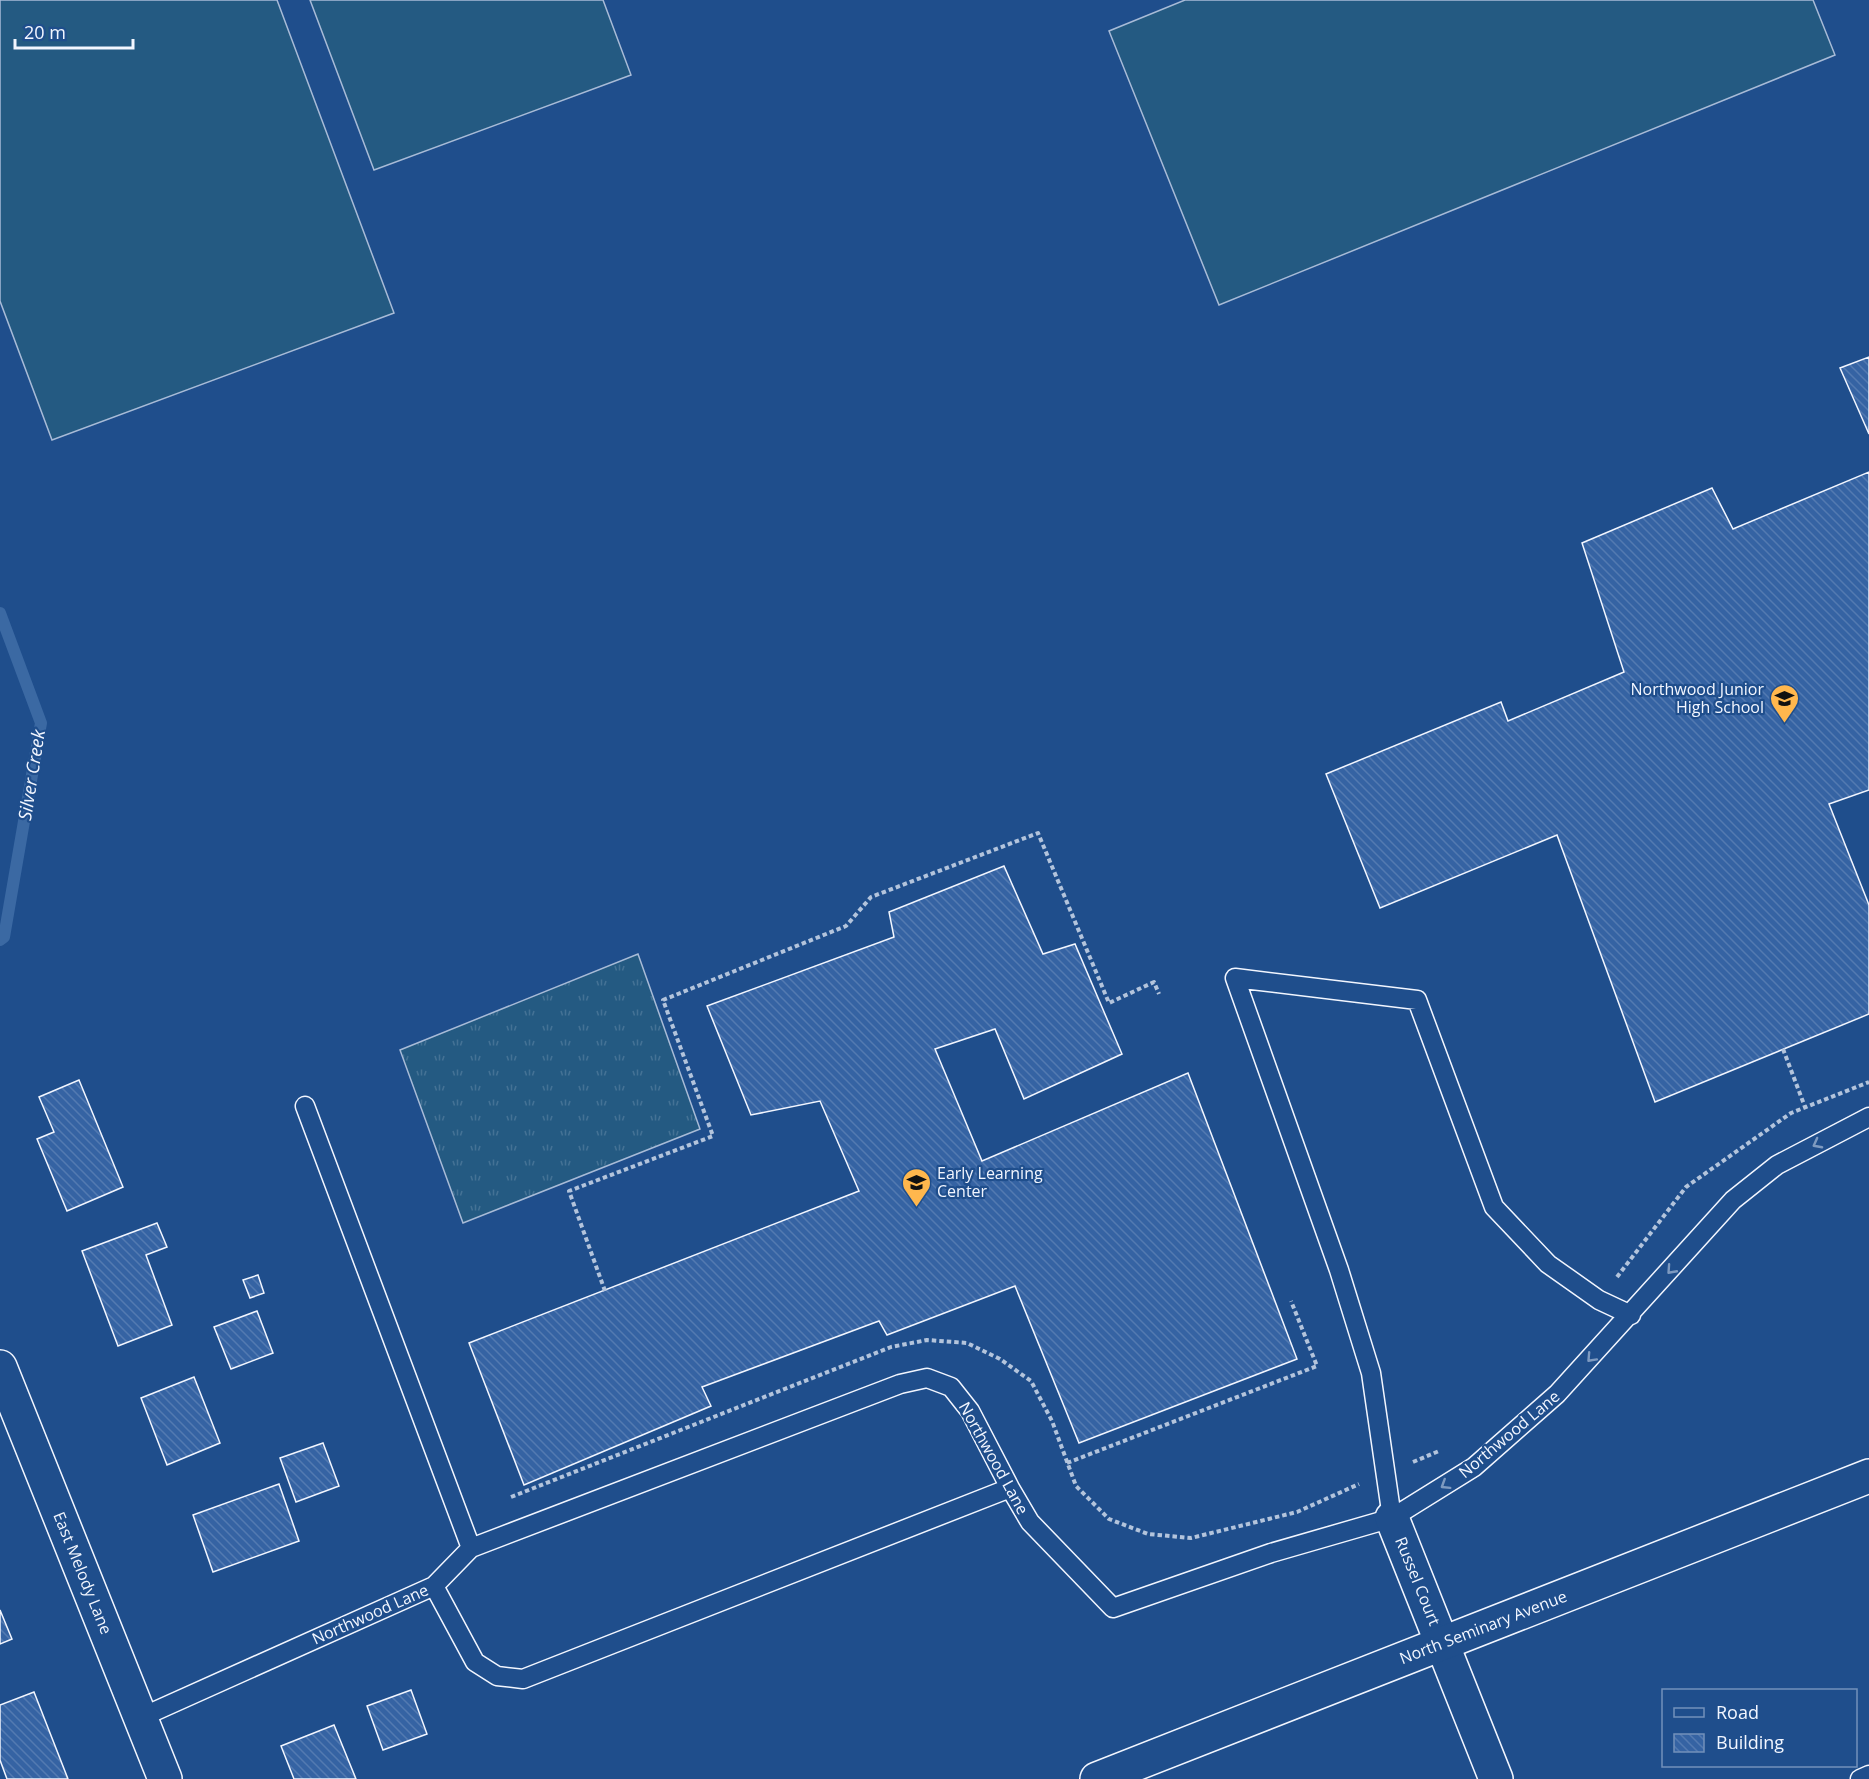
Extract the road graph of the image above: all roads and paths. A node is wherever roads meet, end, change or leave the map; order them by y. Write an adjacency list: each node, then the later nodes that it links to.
1 (1159, 994): 7 (path)
2 (1783, 1049): 5 (path)
3 (1869, 1082): 5 (path)
4 (305, 1106): 19 (lane)
5 (1805, 1107): 8 (path)
6 (1869, 1117): 10 (lane, Northwood Lane, one-way to 10)
7 (605, 1291)
8 (1599, 1300): 10 (lane); 14 (lane)
9 (1291, 1301): 13 (path)
10 (1631, 1315): 18 (lane, Northwood Lane, one-way to 18)
11 (0, 1367): 22 (main road, East Melody Lane)
12 (1443, 1449): 14 (path)
13 (1067, 1463): 14 (path); 17 (path)
14 (1384, 1473): 18 (lane)
15 (1869, 1476): 21 (main road, North Seminary Avenue)
16 (1010, 1488): 18 (lane, Northwood Lane); 19 (lane, Northwood Lane); 20 (lane)
17 (511, 1497)
18 (1392, 1518): 21 (main road, Russel Court)
19 (471, 1548): 20 (lane, Northwood Lane)
20 (434, 1586): 22 (lane, Northwood Lane)
21 (1443, 1643): 25 (main road, North Seminary Avenue); 26 (main road, Russel Court)
22 (142, 1717): 24 (main road, East Melody Lane)
23 (1869, 1775): 27 (lane)
24 (165, 1779)
25 (1097, 1779)
26 (1496, 1779)
27 (1860, 1779)

